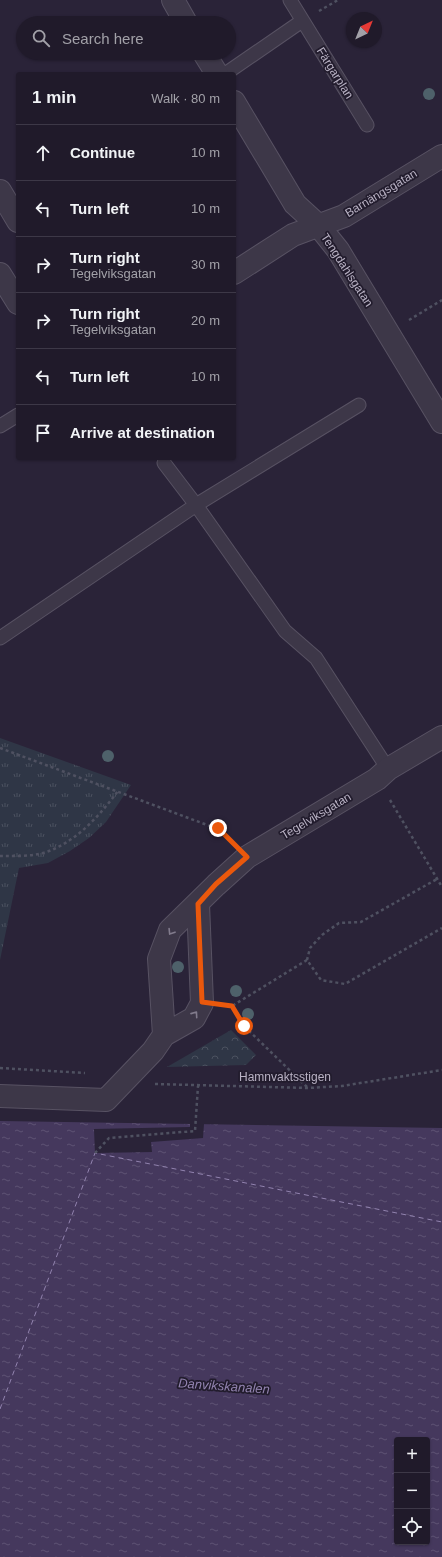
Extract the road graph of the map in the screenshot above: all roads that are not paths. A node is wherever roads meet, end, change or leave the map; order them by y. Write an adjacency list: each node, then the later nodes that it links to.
1 (173, 0): 3 (street)
2 (290, 0): 4 (lane, Färgarplan)
3 (182, 16)
4 (302, 21): 7 (lane); 9 (lane, Färgarplan)
5 (208, 60): 6 (street)
6 (216, 72)
7 (227, 72)
8 (236, 105): 13 (street, Tengdahlsgatan)
9 (367, 125)
10 (442, 156): 13 (street, Barnängsgatan)
11 (0, 191): 12 (street)
12 (16, 218)
13 (318, 225): 14 (street, Barnängsgatan); 19 (street, Tengdahlsgatan)
14 (236, 272)
15 (0, 274): 16 (street)
16 (16, 300)
17 (359, 405): 22 (lane)
18 (16, 416): 20 (lane)
19 (442, 422)
20 (0, 426)
21 (164, 463): 22 (lane)
22 (196, 505): 23 (lane); 25 (lane)
23 (0, 638)
24 (442, 738): 25 (street, Tegelviksgatan)
25 (383, 774): 26 (street, Tegelviksgatan)
26 (198, 904): 27 (street, Tegelviksgatan, one-way to 27); 27 (street, one-way to 26)
27 (164, 1035): 28 (street)
28 (0, 1096)

